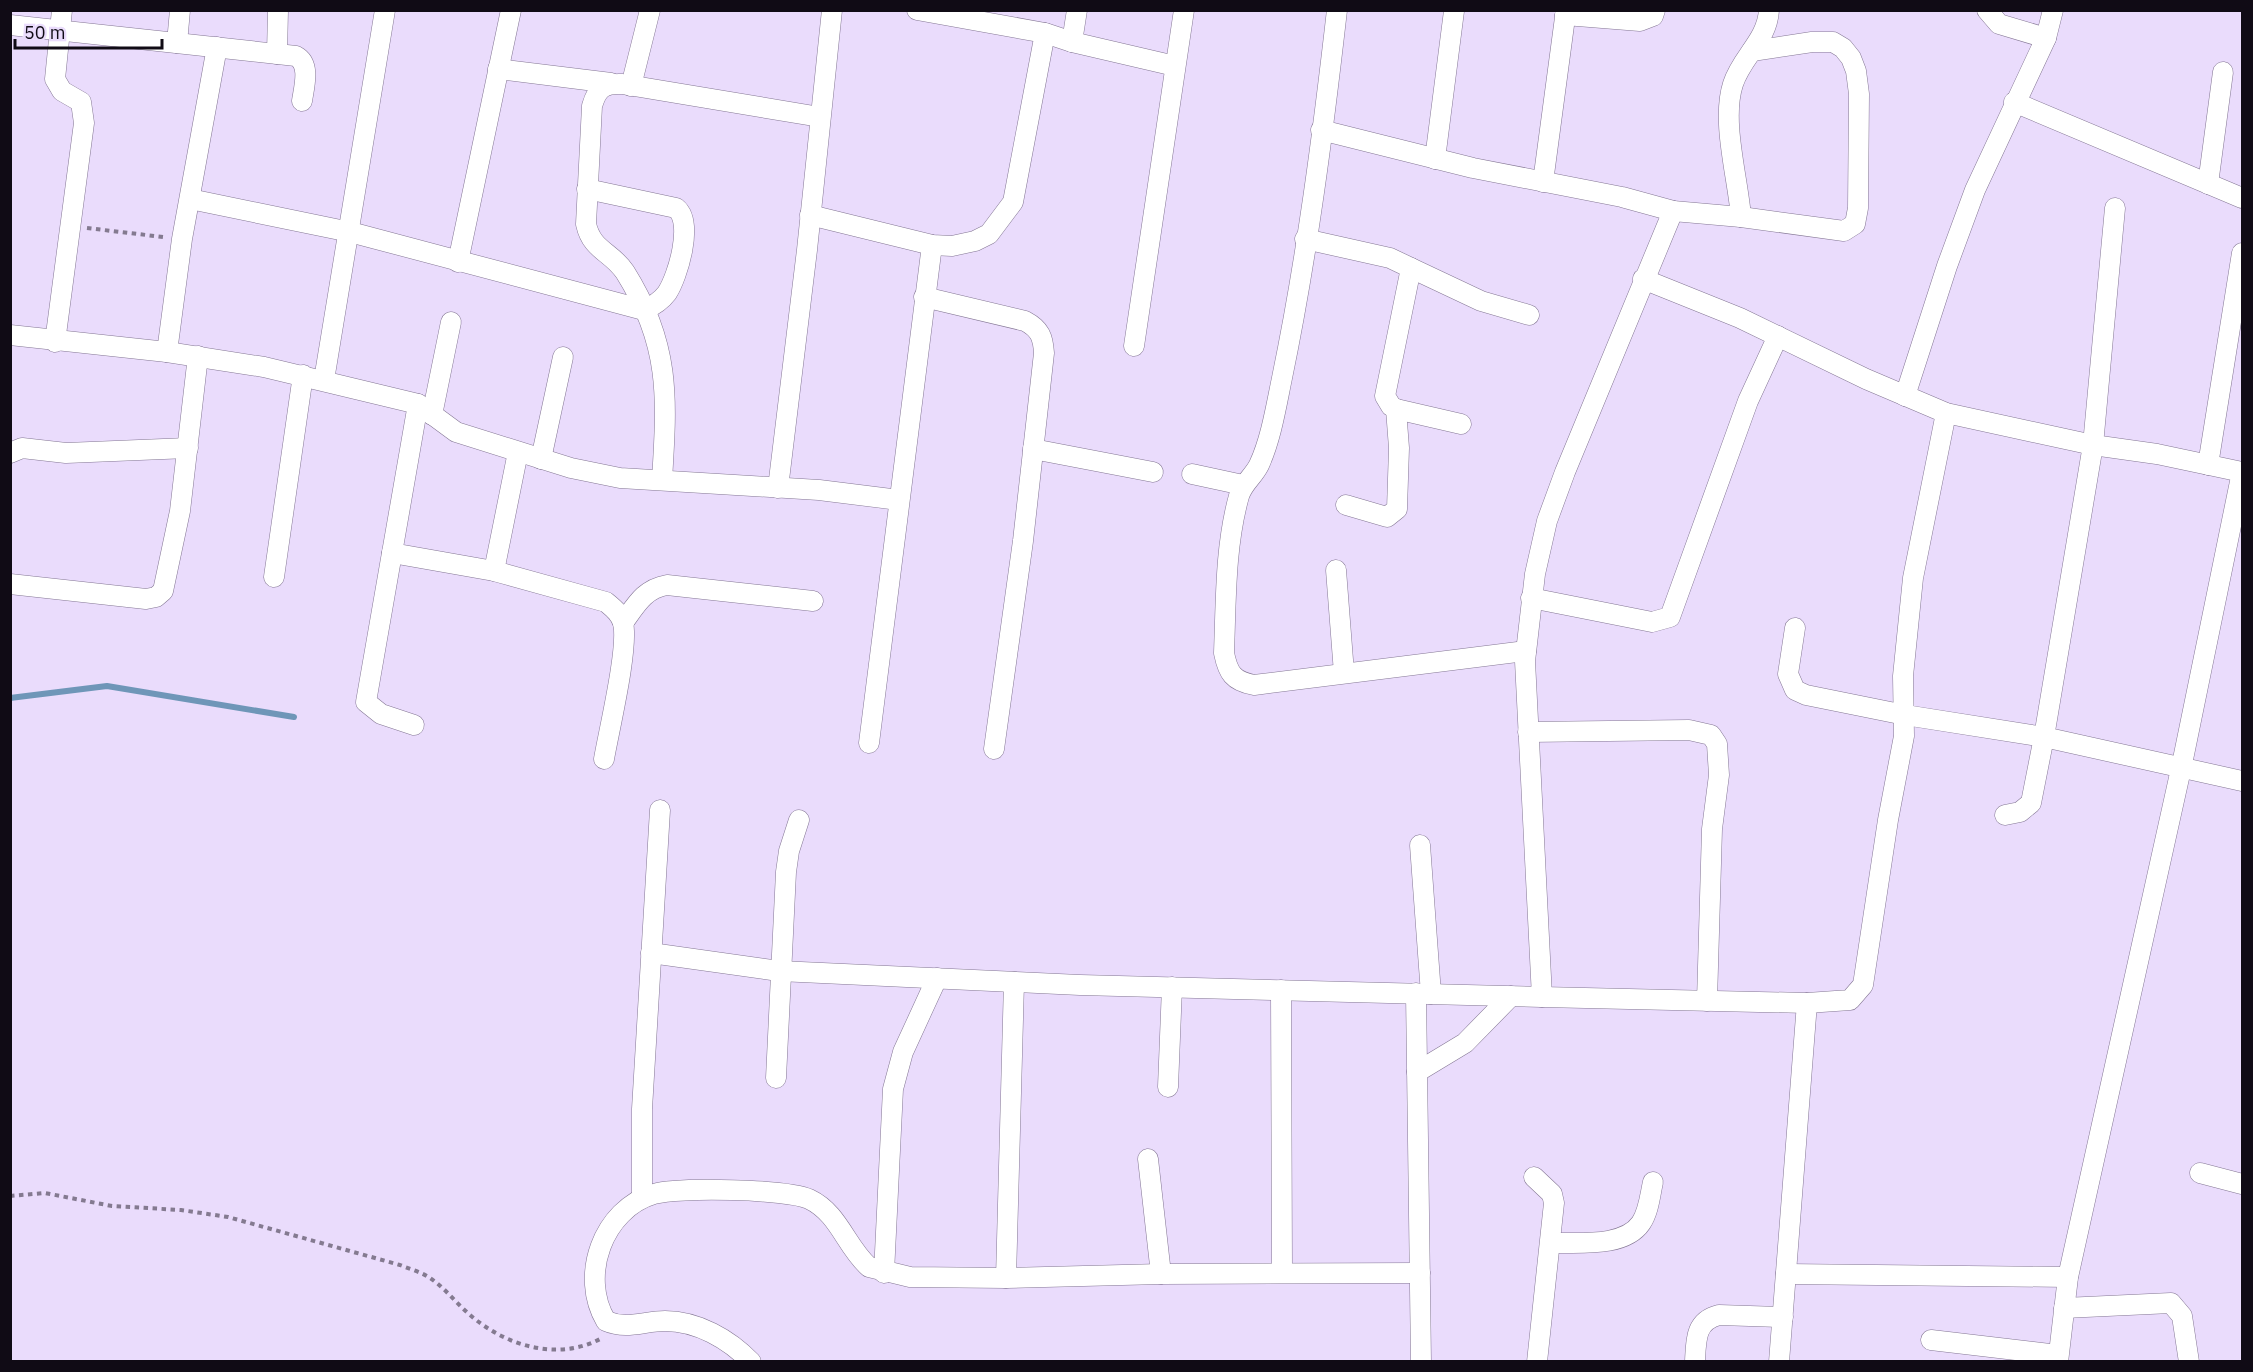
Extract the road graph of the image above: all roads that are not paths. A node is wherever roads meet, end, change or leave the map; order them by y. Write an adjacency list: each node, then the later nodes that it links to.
1 (180, 10): 23 (street)
2 (278, 10): 26 (street)
3 (385, 10): 45 (street)
4 (511, 10): 28 (street)
5 (650, 10): 30 (street)
6 (832, 10): 33 (street)
7 (917, 10): 16 (street)
8 (1077, 10): 22 (street)
9 (1184, 10): 27 (street)
10 (1337, 10): 34 (street)
11 (1769, 10): 25 (street)
12 (1987, 10): 21 (street)
13 (2053, 10): 21 (street)
14 (1454, 11): 35 (street)
15 (1565, 13): 17 (street); 36 (street)
16 (956, 14): 20 (street)
17 (1641, 17)
18 (61, 20): 19 (street); 23 (street); 58 (street)
19 (10, 25)
20 (1045, 33): 22 (street); 47 (street)
21 (2046, 38): 32 (street)
22 (1072, 42): 27 (street)
23 (177, 43): 24 (street)
24 (217, 47): 26 (street); 40 (street)
25 (1752, 51): 44 (street); 44 (street)
26 (277, 54): 31 (street)
27 (1175, 66): 59 (street)
28 (498, 69): 30 (street); 49 (street)
29 (2223, 72): 37 (street)
30 (621, 84): 33 (street); 38 (street)
31 (302, 101)
32 (2014, 102): 37 (street); 65 (street)
33 (820, 117): 43 (street)
34 (1321, 130): 35 (street); 46 (street)
35 (1435, 159): 36 (street)
36 (1544, 182): 42 (street)
37 (2208, 184): 39 (street)
38 (588, 189): 53 (street); 53 (street)
39 (2242, 198)
40 (190, 199): 45 (street); 60 (street)
41 (2115, 208): 70 (street)
42 (1672, 211): 44 (street); 51 (street)
43 (810, 215): 47 (street); 82 (street)
44 (1741, 217)
45 (350, 232): 49 (street); 64 (street)
46 (1305, 239): 50 (street); 81 (street)
47 (932, 245): 52 (street)
48 (2242, 254): 76 (street)
49 (458, 262): 53 (street)
50 (1411, 268): 54 (street); 67 (street)
51 (1643, 279): 57 (street); 90 (street)
52 (924, 297): 72 (street); 83 (street)
53 (644, 310): 80 (street)
54 (1529, 315)
55 (451, 322): 66 (street)
56 (10, 335): 58 (street)
57 (1778, 336): 65 (street); 90 (street)
58 (55, 342): 60 (street)
59 (1134, 346)
60 (167, 352): 61 (street)
61 (198, 356): 63 (street); 71 (street)
62 (563, 357): 75 (street)
63 (303, 375): 64 (street); 88 (street)
64 (324, 380): 66 (street)
65 (1905, 396): 68 (street)
66 (425, 409): 73 (street); 85 (street)
67 (1396, 409): 69 (street); 84 (street)
68 (1946, 413): 70 (street); 96 (street)
69 (1461, 424)
70 (2093, 445): 76 (street); 99 (street)
71 (188, 448): 74 (street); 89 (street)
72 (1033, 448): 77 (street); 101 (street)
73 (518, 452): 75 (street); 87 (street)
74 (10, 453)
75 (541, 459): 80 (street)
76 (2208, 465): 78 (street)
77 (1153, 472)
78 (2242, 472): 103 (street)
79 (1192, 474): 81 (street)
80 (662, 480): 82 (street)
81 (1243, 485): 95 (street)
82 (778, 488): 83 (street)
83 (899, 500): 100 (street)
84 (1346, 505)
85 (392, 553): 87 (street); 97 (street)
86 (1336, 570): 95 (street)
87 (495, 571): 92 (street)
88 (274, 577)
89 (10, 584)
90 (1531, 598): 94 (street)
91 (813, 601): 92 (street)
92 (623, 623): 102 (street)
93 (1795, 628): 96 (street)
94 (1526, 656): 95 (street); 98 (street)
95 (1344, 673)
96 (1905, 716): 99 (street); 119 (street)
97 (414, 725)
98 (1528, 732): 117 (street); 118 (street)
99 (2044, 737): 103 (street); 106 (street)
100 (869, 742)
101 (994, 749)
102 (604, 759)
103 (2181, 769): 104 (street); 135 (street)
104 (2242, 781)
105 (660, 810): 109 (street)
106 (2005, 815)
107 (799, 820): 110 (street)
108 (1420, 845): 115 (street)
109 (651, 953): 110 (street); 128 (street)
110 (779, 971): 111 (street); 121 (street)
111 (937, 978): 112 (street); 130 (street)
112 (1014, 982): 113 (street); 136 (street)
113 (1172, 987): 114 (street); 122 (street)
114 (1281, 990): 115 (street); 131 (street)
115 (1424, 994): 116 (street); 120 (street)
116 (1511, 996): 117 (street); 120 (street)
117 (1542, 997): 118 (street)
118 (1707, 1001): 119 (street)
119 (1807, 1003): 134 (street)
120 (1417, 1072): 132 (street)
121 (776, 1078)
122 (1168, 1087)
123 (1148, 1159): 133 (street)
124 (2200, 1173): 127 (street)
125 (1534, 1178): 129 (street)
126 (1653, 1182): 129 (street)
127 (2242, 1184)
128 (642, 1198): 130 (street); 141 (street)
129 (1551, 1244): 143 (street)
130 (884, 1273): 136 (street)
131 (1282, 1273): 132 (street); 133 (street)
132 (1420, 1273): 142 (street)
133 (1161, 1274): 136 (street)
134 (1786, 1274): 135 (street); 138 (street)
135 (2068, 1277): 137 (street)
136 (1006, 1278)
137 (2064, 1308): 140 (street); 146 (street)
138 (1783, 1317): 144 (street); 145 (street)
139 (1931, 1340): 140 (street)
140 (2058, 1358)
141 (751, 1362)
142 (1421, 1362)
143 (1537, 1362)
144 (1695, 1362)
145 (1779, 1362)
146 (2189, 1362)

